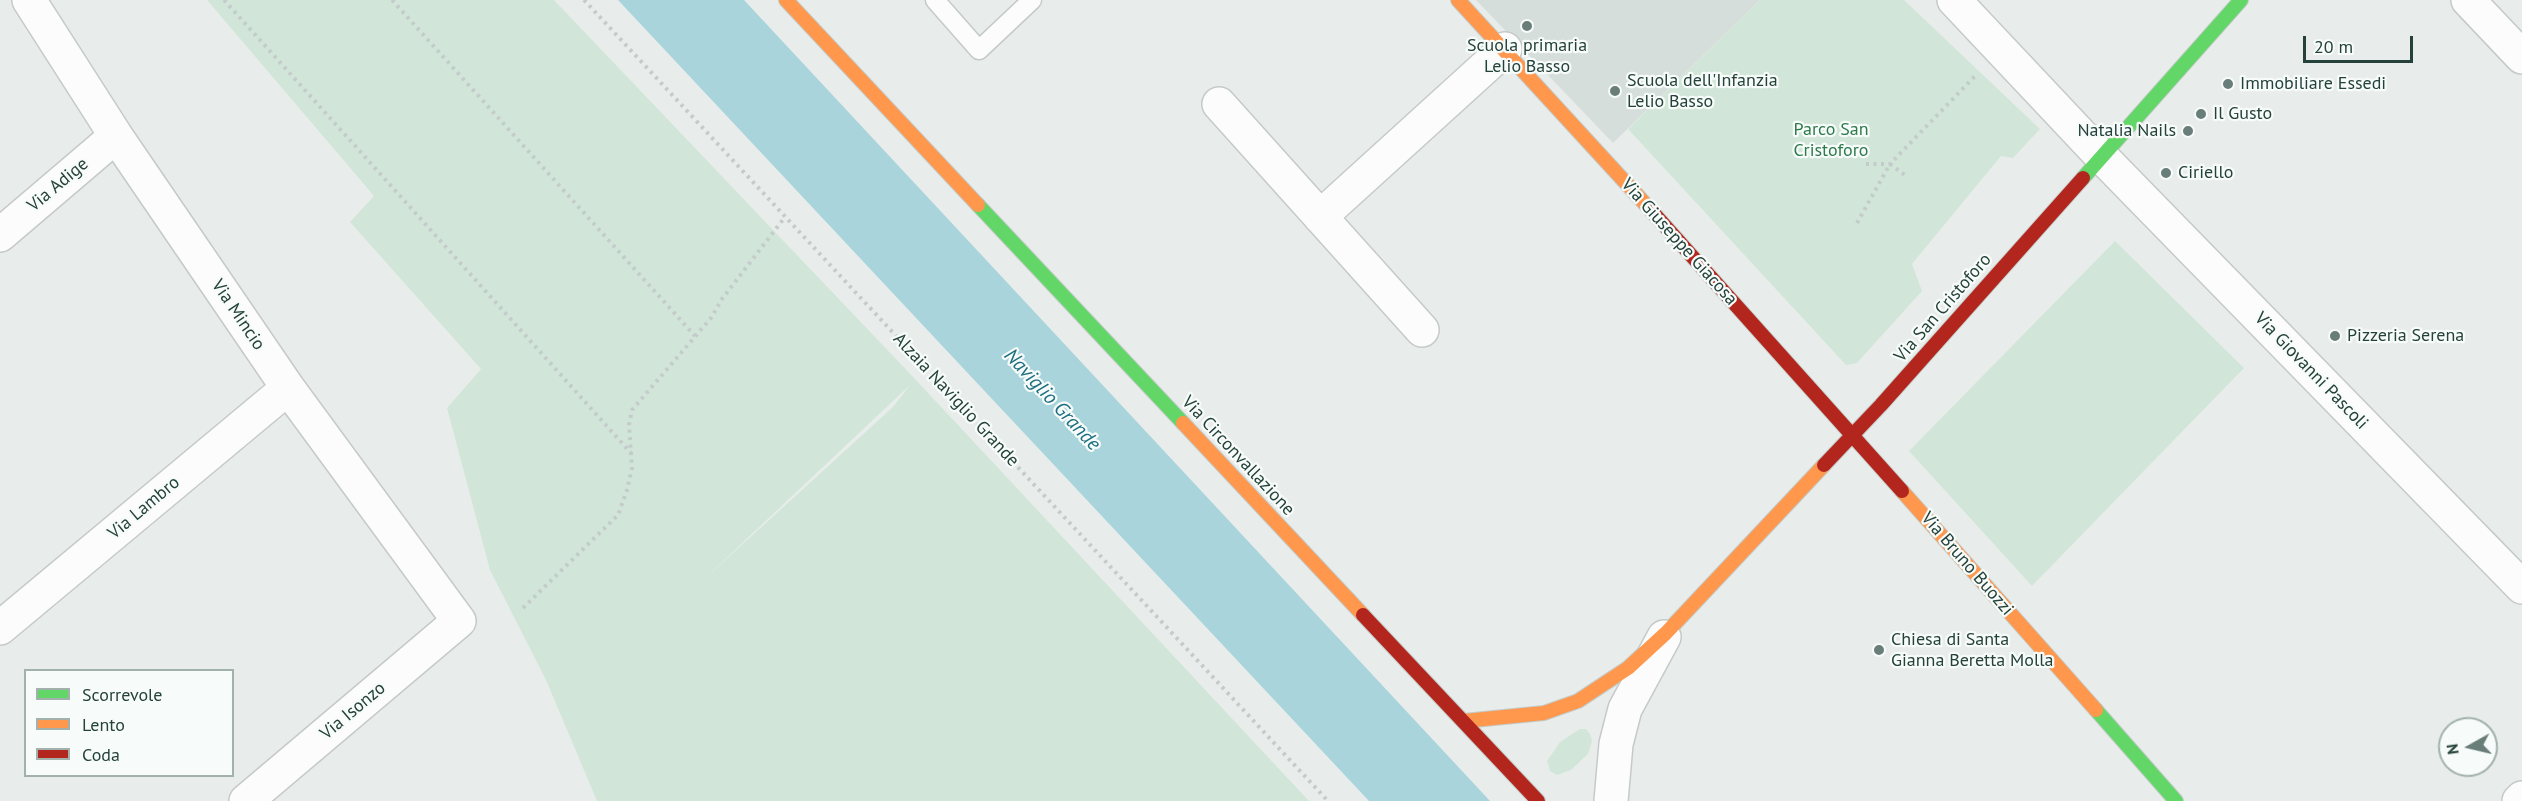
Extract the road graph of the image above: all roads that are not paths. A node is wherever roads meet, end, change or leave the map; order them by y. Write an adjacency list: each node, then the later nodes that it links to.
1 (29, 0): 12 (street, Via Mincio)
2 (786, 0): 23 (street, Via Circonvallazione)
3 (935, 0): 4 (lane)
4 (1032, 0)
5 (1458, 0): 9 (street, Via Giuseppe Giacosa)
6 (1954, 0): 13 (street, Via Giovanni Pascoli)
7 (2241, 0): 13 (street, Via San Cristoforo)
8 (2468, 0): 10 (street)
9 (1505, 49): 14 (street); 18 (street, Via Giuseppe Giacosa)
10 (2522, 57)
11 (1219, 104): 14 (street)
12 (116, 136): 15 (street, Via Adige); 17 (street, Via Mincio)
13 (2101, 156): 18 (street, Via San Cristoforo); 19 (street, Via Giovanni Pascoli)
14 (1320, 217): 16 (street)
15 (0, 235)
16 (1422, 330)
17 (288, 388): 20 (street, Via Mincio); 21 (street, Via Lambro)
18 (1853, 435): 22 (street, Via San Cristoforo); 27 (street, Via Bruno Buozzi)
19 (2522, 587)
20 (459, 621): 24 (street, Via Isonzo)
21 (0, 628)
22 (1666, 633): 23 (street, Via San Cristoforo); 26 (street)
23 (1464, 722): 25 (street, Via Circonvallazione)
24 (246, 801)
25 (1538, 801)
26 (1611, 801)
27 (2176, 801)

